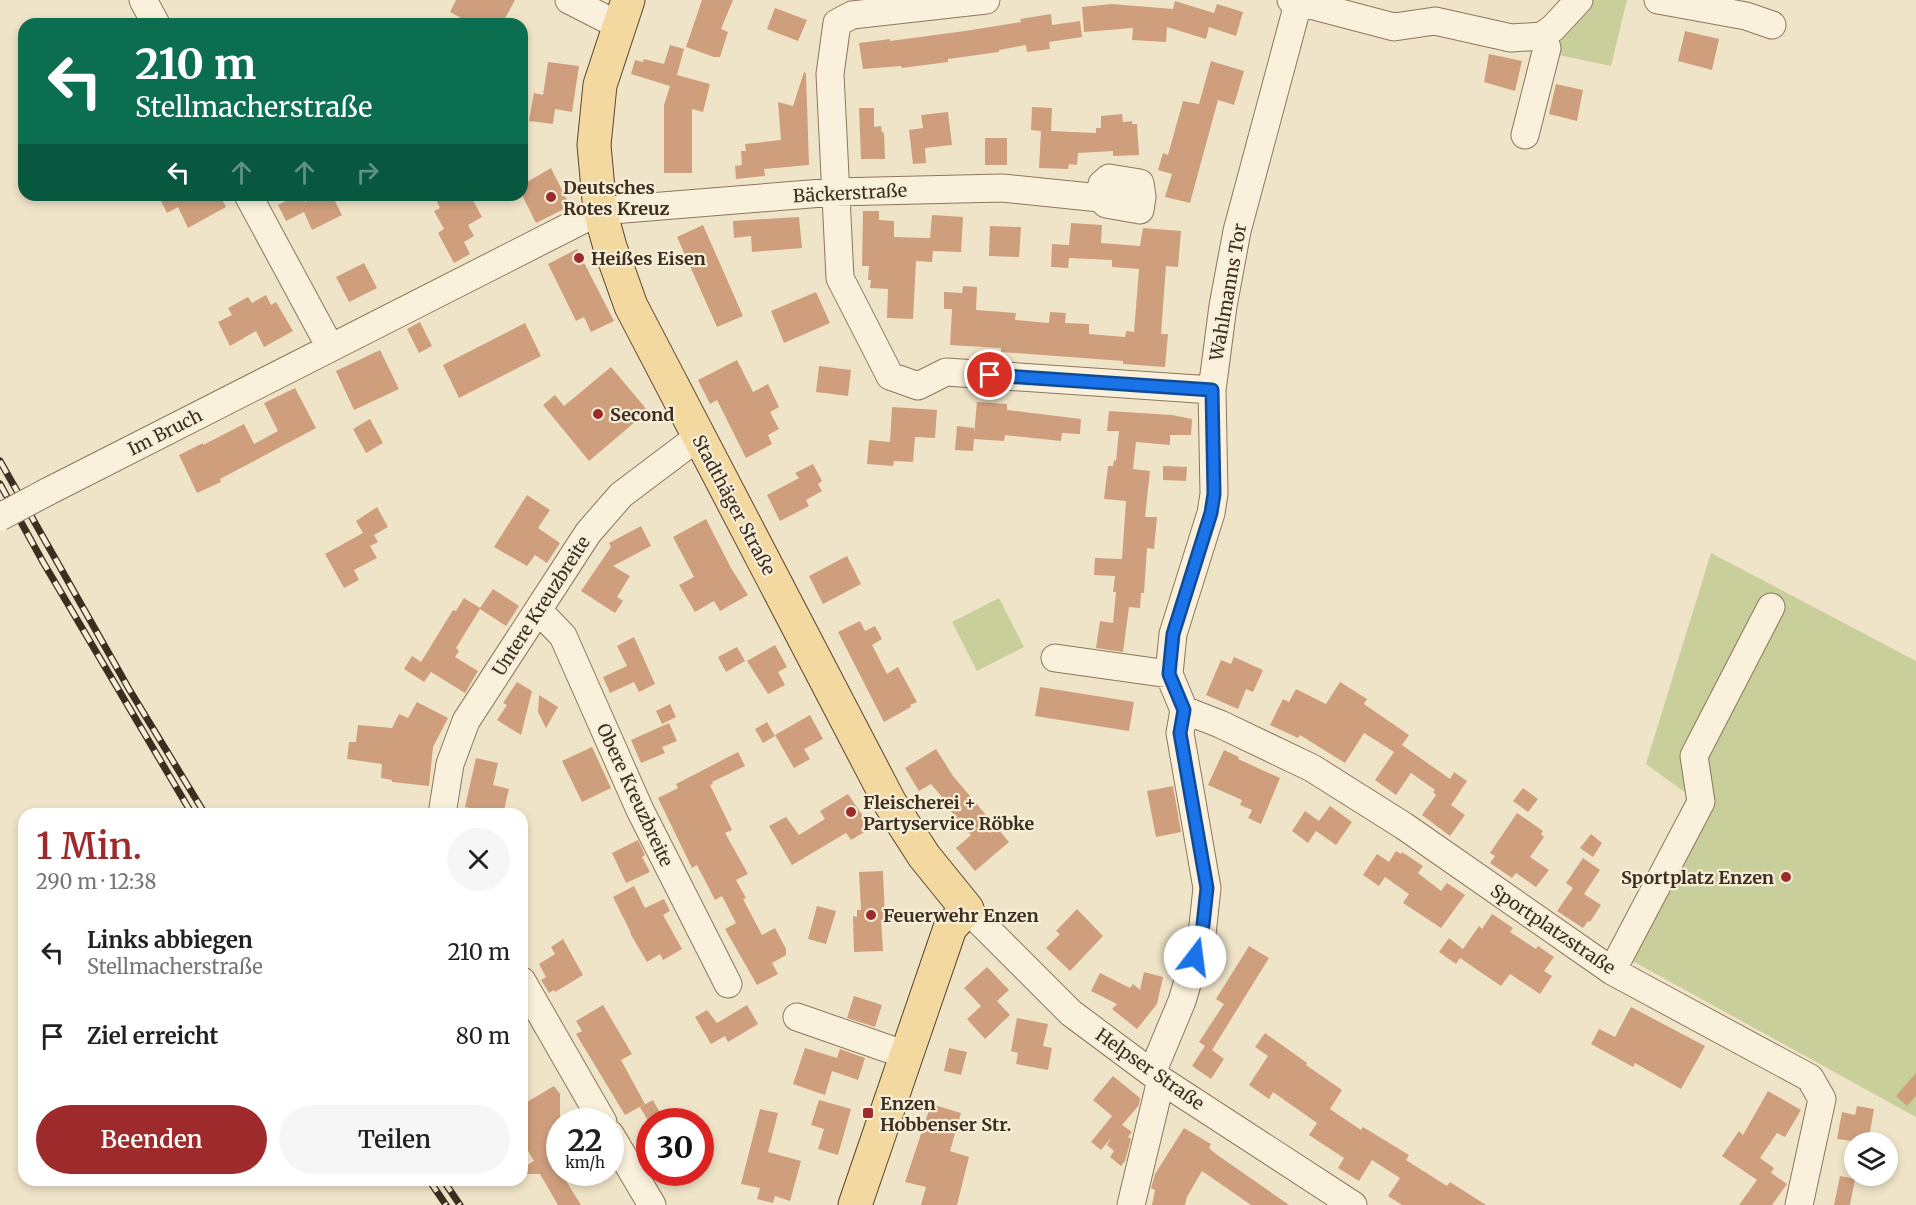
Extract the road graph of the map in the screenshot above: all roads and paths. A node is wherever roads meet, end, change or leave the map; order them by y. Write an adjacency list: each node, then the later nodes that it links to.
1 (143, 0): 9 (street)
2 (569, 0): 8 (street)
3 (986, 0): 13 (street)
4 (1579, 0): 11 (street)
5 (1658, 0): 7 (street)
6 (1296, 1): 11 (street); 18 (street, Wahlmanns Tor)
7 (1748, 8): 10 (street)
8 (623, 12): 16 (main road, Stadthäger Straße)
9 (153, 18)
10 (1772, 25)
11 (1542, 36): 12 (street)
12 (1525, 135)
13 (835, 192): 14 (street, Bäckerstraße); 16 (street, Bäckerstraße); 18 (street)
14 (1100, 198)
15 (251, 201): 17 (street)
16 (600, 211): 17 (street, Im Bruch); 19 (main road, Stadthäger Straße)
17 (330, 347): 20 (street, Im Bruch, bridge)
18 (1212, 390): 24 (street, Wahlmanns Tor)
19 (698, 437): 22 (street, Untere Kreuzbreite); 27 (main road, Stadthäger Straße)
20 (0, 517)
21 (1771, 607): 28 (street)
22 (538, 610): 26 (street, Untere Kreuzbreite); 29 (street, Obere Kreuzbreite)
23 (1055, 658): 24 (street)
24 (1169, 674): 25 (street, Wahlmanns Tor)
25 (1184, 710): 28 (street, Sportplatzstraße); 33 (street, Wahlmanns Tor)
26 (443, 808)
27 (967, 909): 32 (main road); 33 (street, Helpser Straße)
28 (1612, 971): 40 (street, Sportplatzstraße)
29 (728, 984)
30 (528, 991): 34 (street)
31 (797, 1017): 32 (street)
32 (906, 1055): 37 (main road)
33 (1156, 1077): 38 (street, Wahlmanns Tor); 39 (street, Helpser Straße)
34 (595, 1108)
35 (624, 1158): 36 (street)
36 (652, 1205)
37 (855, 1205)
38 (1131, 1205)
39 (1353, 1205)
40 (1799, 1205)

